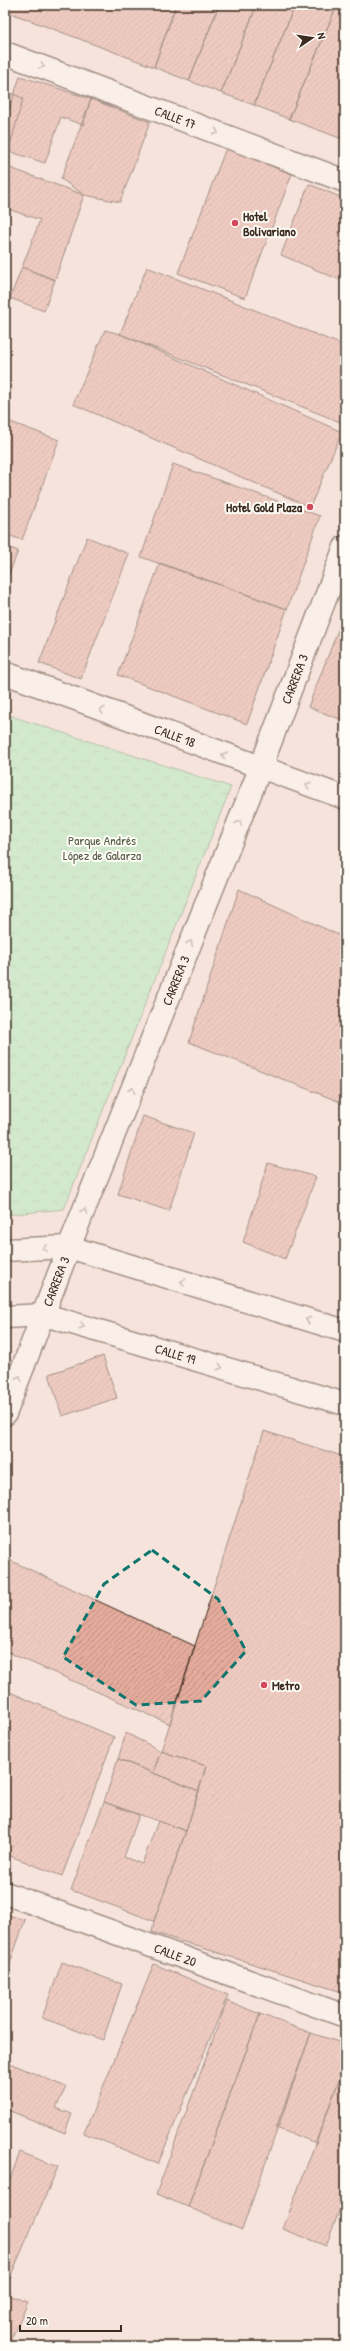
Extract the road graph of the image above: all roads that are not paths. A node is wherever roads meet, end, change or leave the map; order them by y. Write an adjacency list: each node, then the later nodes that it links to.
1 (5, 53): 2 (street, CALLE 17, one-way to 2)
2 (345, 180)
3 (345, 547): 5 (street, CARRERA 3)
4 (5, 674): 5 (street, CALLE 18, one-way to 4)
5 (260, 769): 6 (street, CALLE 18, one-way to 5); 7 (street, CARRERA 3, one-way to 5)
6 (345, 798)
7 (69, 1247): 8 (street, one-way to 8); 9 (street, CARRERA 3); 11 (street, one-way to 7)
8 (5, 1250)
9 (45, 1315): 10 (street, CALLE 19); 12 (street, CALLE 19, one-way to 12); 13 (street, CARRERA 3, one-way to 9)
10 (5, 1317)
11 (345, 1331)
12 (345, 1404)
13 (5, 1414)
14 (5, 1893): 15 (street, CALLE 20)
15 (345, 2016)

